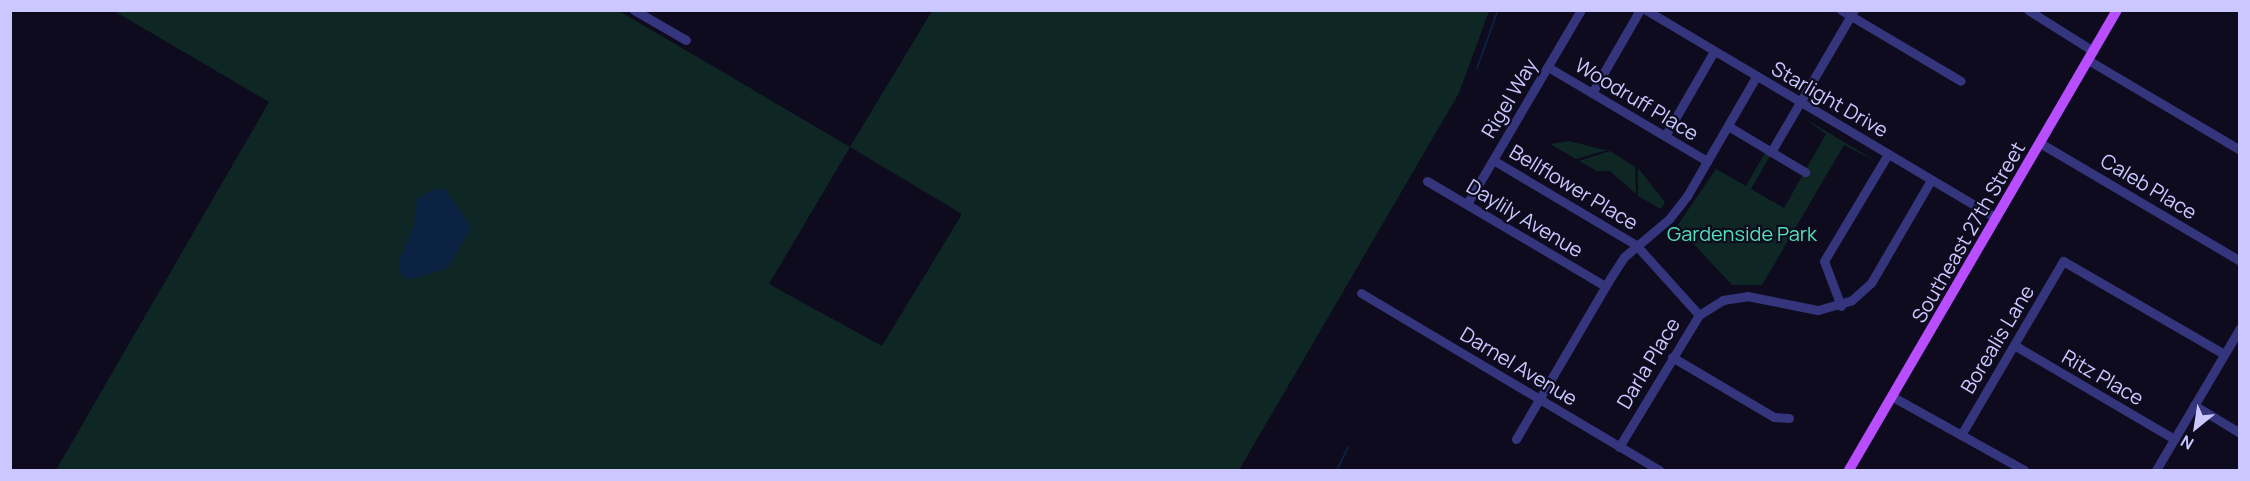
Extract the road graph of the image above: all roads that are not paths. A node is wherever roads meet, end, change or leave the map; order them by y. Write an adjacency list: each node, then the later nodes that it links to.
1 (634, 10): 9 (street)
2 (1581, 10): 12 (street, Rigel Way)
3 (1640, 10): 15 (street)
4 (1646, 10): 10 (street, Starlight Drive)
5 (1841, 10): 8 (street)
6 (2117, 10): 11 (main road, Southeast 27th Street)
7 (2033, 12): 11 (street)
8 (1853, 14): 14 (street); 16 (street)
9 (686, 40)
10 (1714, 51): 13 (street, Starlight Drive); 18 (street)
11 (2091, 56): 19 (main road, Southeast 27th Street); 20 (street)
12 (1548, 67): 15 (street, Woodruff Place); 23 (street, Rigel Way)
13 (1756, 77): 16 (street, Starlight Drive); 17 (street)
14 (1961, 81)
15 (1592, 93): 18 (street, Woodruff Place)
16 (1800, 101): 21 (street); 22 (street, Starlight Drive)
17 (1728, 126): 21 (street); 24 (street)
18 (1665, 136): 24 (street, Woodruff Place)
19 (2040, 143): 29 (main road, Southeast 27th Street); 31 (street, Caleb Place)
20 (2240, 150)
21 (1771, 152): 25 (street)
22 (1888, 154): 26 (street, Starlight Drive); 34 (street)
23 (1493, 160): 28 (street, Rigel Way); 30 (street, Bellflower Place)
24 (1707, 161): 30 (street)
25 (1805, 172)
26 (1931, 180): 29 (street, Starlight Drive); 34 (street)
27 (1427, 181): 28 (street, Daylily Avenue)
28 (1467, 204): 32 (street, Daylily Avenue)
29 (1996, 218): 40 (main road, Southeast 27th Street)
30 (1636, 245): 32 (street); 35 (street, Bellflower Place)
31 (2240, 261)
32 (1605, 286): 41 (street)
33 (1361, 292): 41 (street, Darnel Avenue)
34 (1841, 306): 35 (street, Darla Place)
35 (1699, 315): 39 (street, Darla Place)
36 (2240, 328): 38 (street)
37 (2014, 345): 38 (street, Borealis Lane); 45 (street, Borealis Lane); 47 (street, Ritz Place)
38 (2224, 354): 42 (street)
39 (1672, 357): 43 (street); 48 (street, Darla Place)
40 (1893, 397): 45 (street); 50 (main road, Southeast 27th Street)
41 (1539, 399): 46 (street); 48 (street, Darnel Avenue)
42 (2194, 405): 44 (street); 47 (street)
43 (1790, 418)
44 (2240, 433)
45 (1960, 435): 51 (street)
46 (1516, 439)
47 (2174, 439): 52 (street)
48 (1619, 447): 49 (street, Darnel Avenue)
49 (1659, 471)
50 (1850, 471)
51 (2024, 471)
52 (2156, 471)

